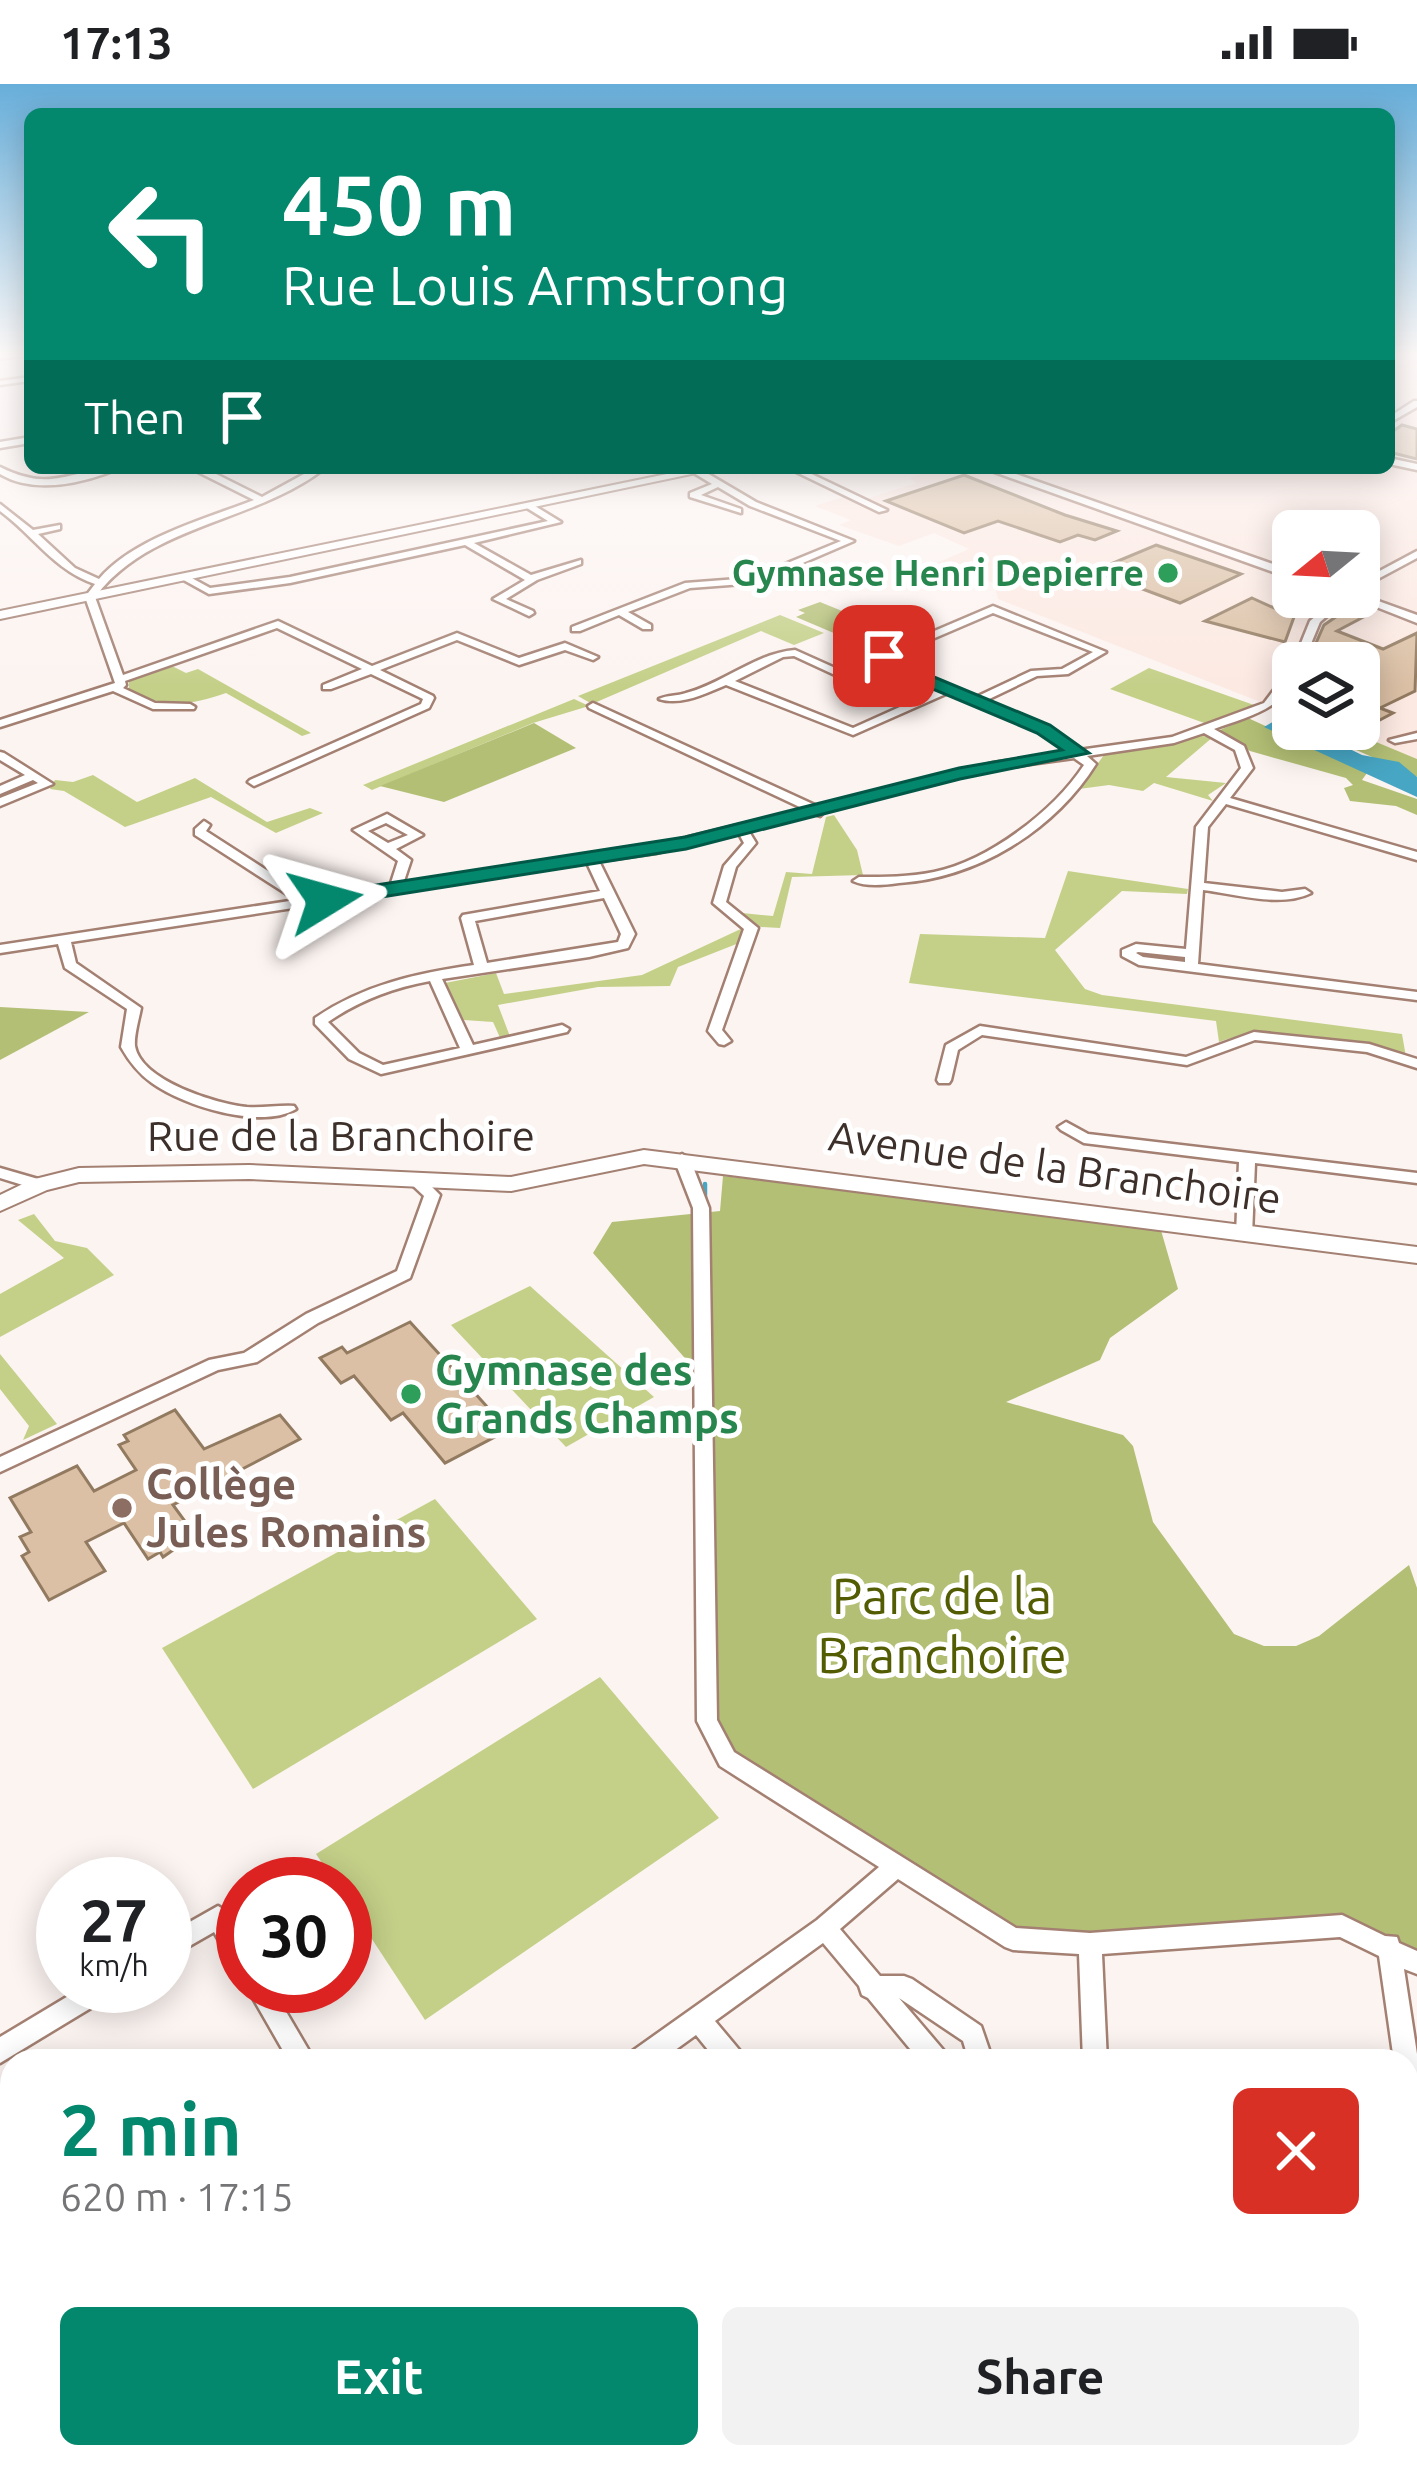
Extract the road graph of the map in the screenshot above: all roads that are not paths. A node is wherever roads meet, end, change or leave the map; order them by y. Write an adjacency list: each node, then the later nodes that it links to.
1 (0, 470): 2 (street)
2 (86, 474)
3 (209, 474): 10 (street)
4 (310, 474): 10 (street)
5 (683, 474): 11 (main road)
6 (702, 474): 9 (street)
7 (805, 474): 13 (street)
8 (1005, 474): 20 (street)
9 (718, 484): 14 (street); 26 (street)
10 (262, 500): 24 (street)
11 (530, 506): 17 (street); 22 (main road)
12 (0, 507): 16 (street)
13 (882, 510)
14 (738, 511)
15 (57, 527): 16 (street)
16 (32, 533): 24 (street)
17 (469, 544): 22 (street); 23 (street)
18 (1417, 554): 21 (street)
19 (578, 562): 23 (street)
20 (1272, 568)
21 (1380, 574)
22 (184, 578): 24 (main road)
23 (530, 579): 27 (street)
24 (95, 591): 28 (main road); 35 (street)
25 (1380, 605): 29 (street)
26 (619, 611): 30 (street); 31 (street)
27 (529, 613)
28 (0, 615)
29 (1417, 619)
30 (647, 627)
31 (576, 629)
32 (593, 657): 33 (street)
33 (372, 670): 35 (street); 36 (street); 51 (street)
34 (726, 681): 38 (street); 41 (street); 41 (street)
35 (119, 684): 43 (street); 44 (street)
36 (327, 687)
37 (948, 689): 40 (street); 40 (street); 41 (street)
38 (664, 699)
39 (1272, 700): 45 (street)
40 (977, 701): 48 (street)
41 (910, 705)
42 (593, 706): 55 (street)
43 (190, 707)
44 (0, 724)
45 (1208, 730): 48 (street); 53 (street)
46 (1417, 736): 47 (street)
47 (1395, 740)
48 (1079, 753): 55 (street); 61 (street)
49 (0, 755): 50 (street)
50 (34, 776): 52 (street); 54 (street)
51 (254, 782)
52 (0, 790)
53 (1224, 800): 59 (street); 62 (street)
54 (0, 802)
55 (820, 812): 57 (street)
56 (204, 825): 66 (street)
57 (743, 831): 60 (street); 73 (street)
58 (388, 848): 63 (street)
59 (1417, 856)
60 (592, 860): 63 (street); 65 (street)
61 (859, 881)
62 (1199, 886): 64 (street); 71 (street)
63 (395, 890): 66 (street)
64 (1305, 892)
65 (608, 893): 69 (street); 69 (street)
66 (308, 902): 67 (street)
67 (64, 942): 68 (street); 77 (street)
68 (0, 949)
69 (482, 969): 70 (street)
70 (435, 978): 74 (street); 74 (street)
71 (1417, 996)
72 (562, 1029): 74 (street)
73 (724, 1041)
74 (469, 1051)
75 (1417, 1064): 76 (street)
76 (944, 1080)
77 (289, 1109)
78 (1066, 1127): 80 (street)
79 (682, 1159): 83 (main road, Rue de la Branchoire); 86 (main road, Avenue de la Branchoire); 89 (street)
80 (1247, 1160): 82 (street); 86 (street)
81 (0, 1173): 84 (street, Rue de la Branchoire)
82 (1417, 1178)
83 (415, 1180): 84 (main road, Rue de la Branchoire); 88 (street)
84 (39, 1185): 85 (main road)
85 (0, 1204)
86 (1245, 1233): 87 (main road, Avenue de la Branchoire)
87 (1417, 1255)
88 (0, 1466)
89 (893, 1869): 90 (street); 91 (street)
90 (825, 1928): 94 (street); 97 (street)
91 (1090, 1944): 92 (street); 104 (street)
92 (1389, 1945): 93 (street); 105 (street)
93 (1417, 1963)
94 (870, 1987): 102 (street); 103 (street)
95 (62, 2013): 98 (street)
96 (275, 2013): 99 (street)
97 (699, 2019): 100 (street); 101 (street)
98 (3, 2049)
99 (296, 2049)
100 (657, 2049)
101 (723, 2049)
102 (925, 2049)
103 (977, 2049)
104 (1094, 2049)
105 (1404, 2049)

